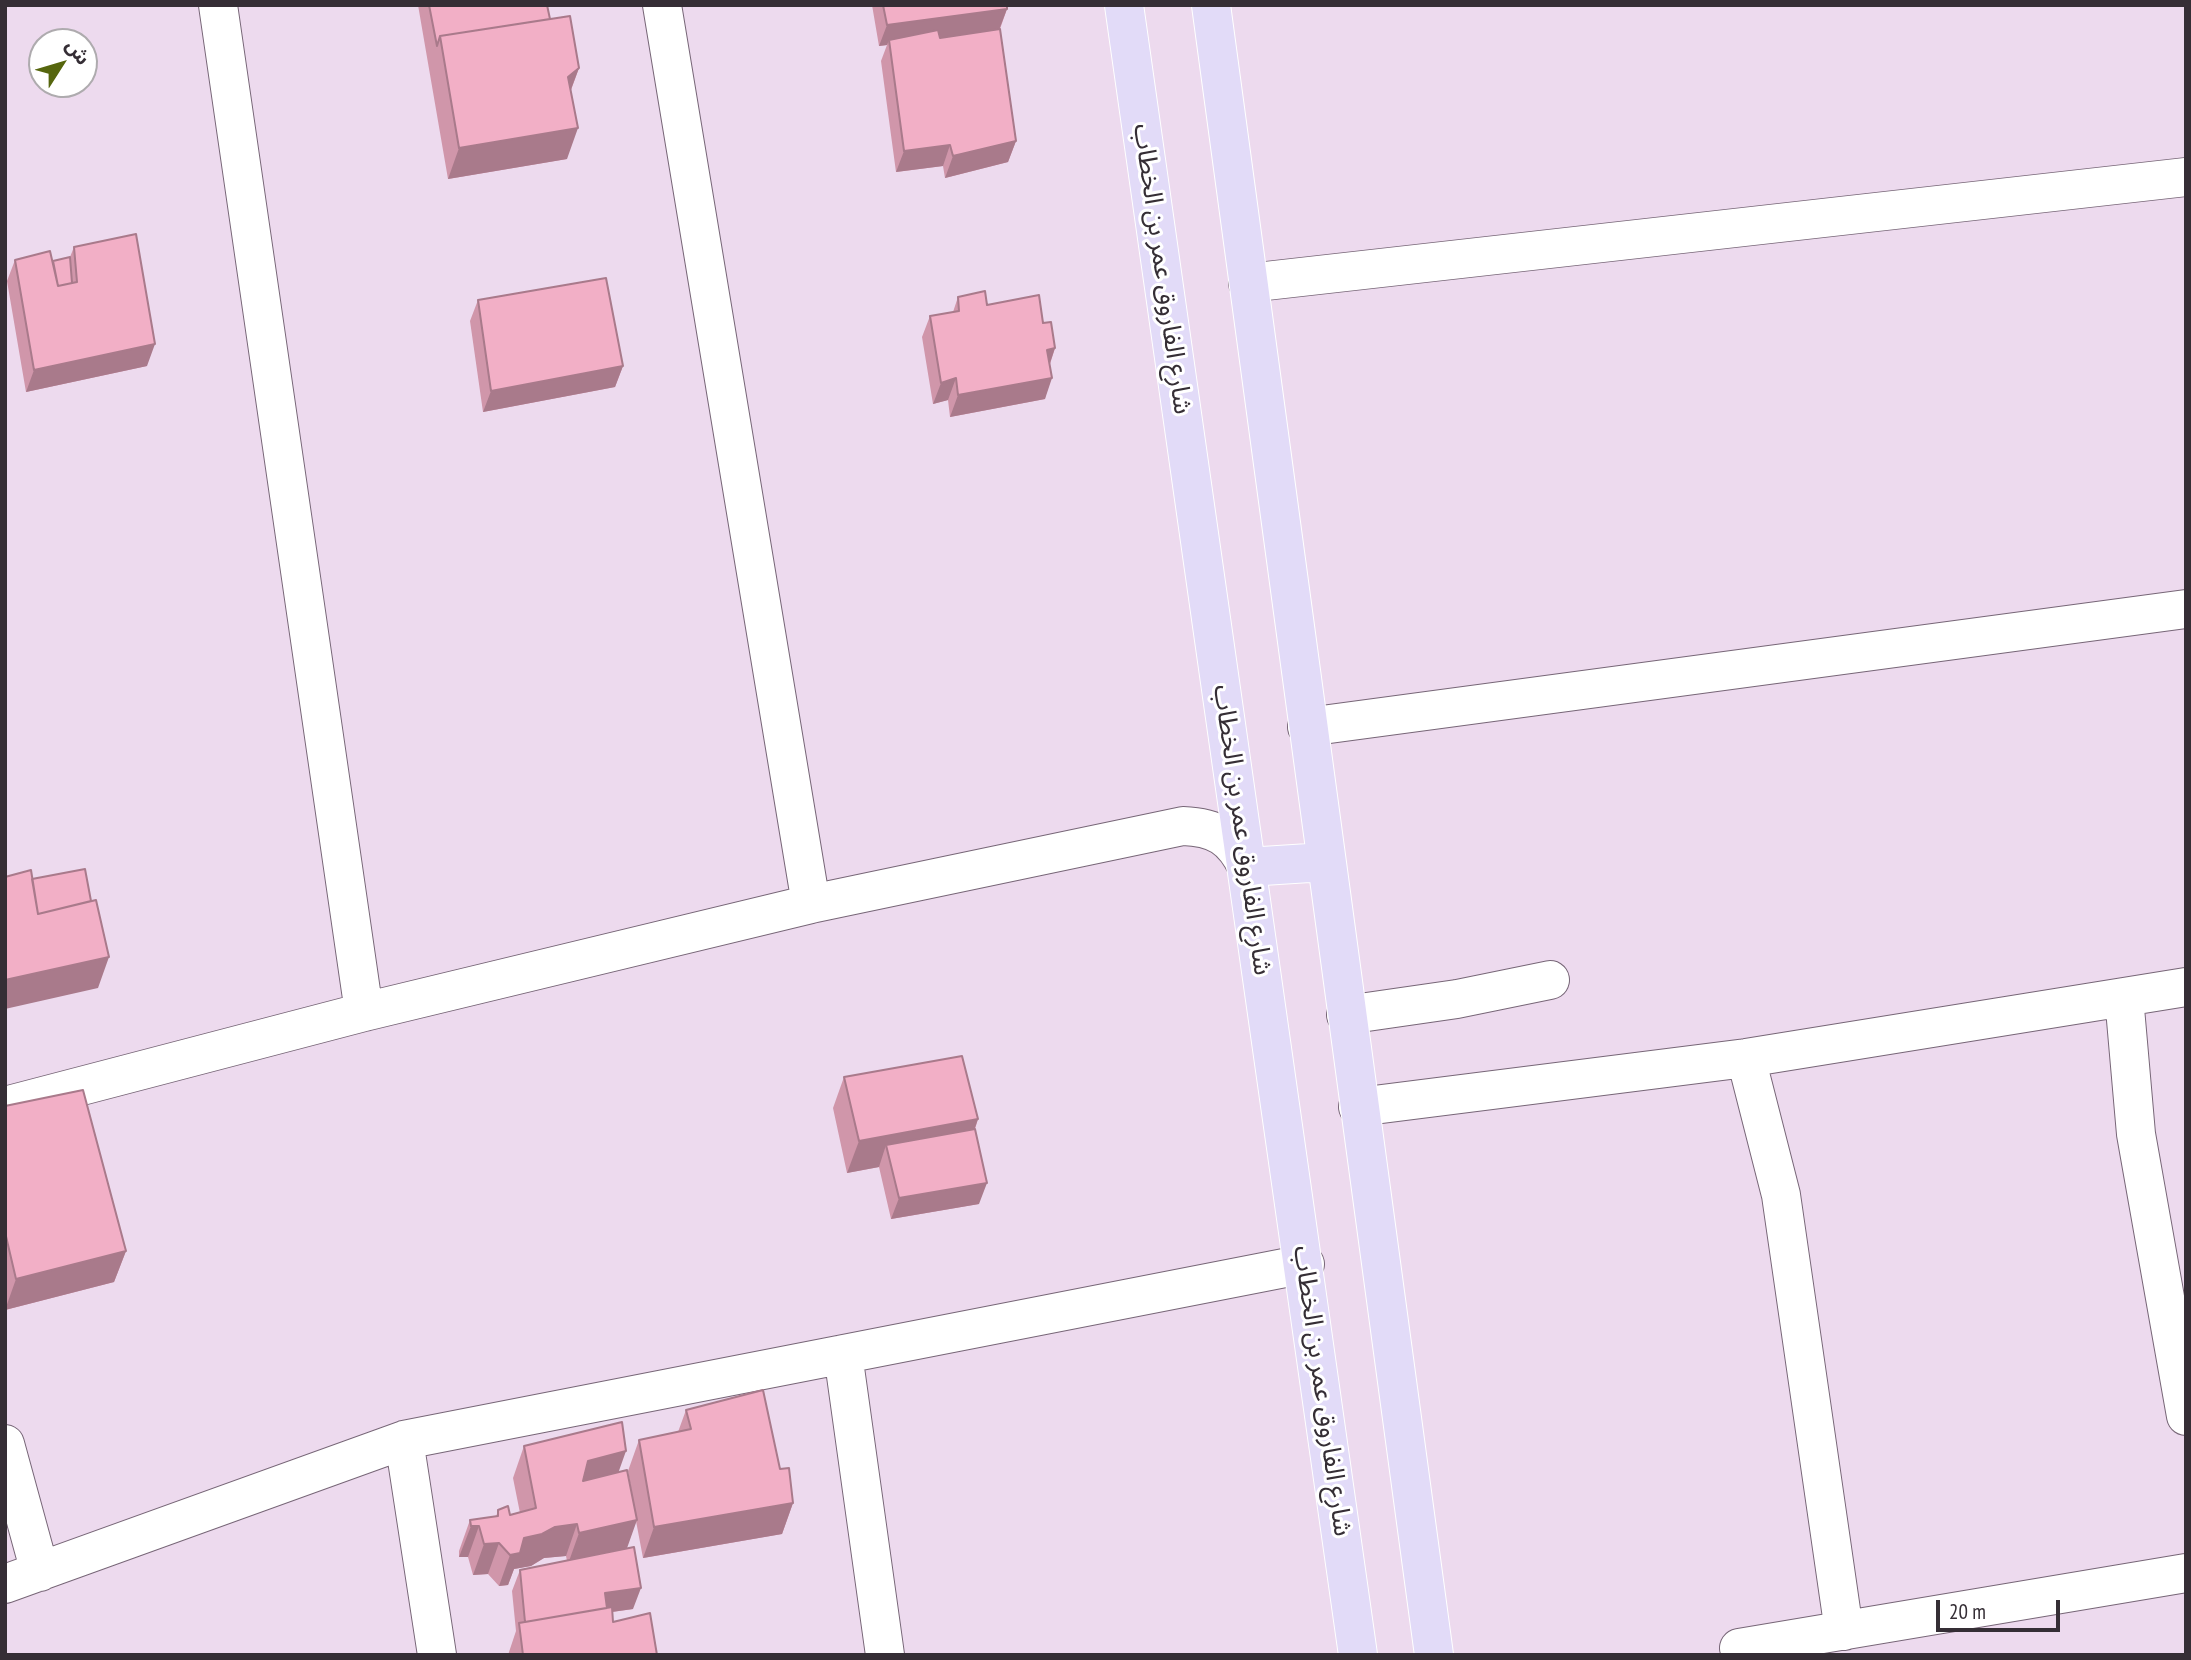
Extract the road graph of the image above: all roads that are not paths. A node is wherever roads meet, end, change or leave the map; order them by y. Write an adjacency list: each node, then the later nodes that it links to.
1 (218, 5): 15 (street)
2 (662, 5): 11 (street)
3 (1124, 5): 10 (main road, شارع الفاروق عمر بن الخطاب)
4 (1211, 5): 6 (main road)
5 (2186, 177): 6 (street)
6 (1248, 283): 8 (main road)
7 (2186, 609): 8 (street)
8 (1307, 727): 9 (main road)
9 (1325, 862): 10 (main road); 16 (main road)
10 (1247, 867): 11 (street); 20 (main road, شارع الفاروق عمر بن الخطاب)
11 (811, 904): 15 (street)
12 (1550, 980): 16 (street)
13 (2186, 987): 14 (street)
14 (2124, 997): 17 (street); 22 (street)
15 (364, 1012): 18 (street)
16 (1346, 1015): 19 (main road)
17 (1746, 1058): 19 (street); 27 (street)
18 (5, 1106)
19 (1359, 1107): 32 (main road)
20 (1305, 1264): 21 (street); 31 (main road, شارع الفاروق عمر بن الخطاب)
21 (843, 1354): 23 (street); 30 (street)
22 (2186, 1416)
23 (404, 1440): 26 (street); 29 (street)
24 (5, 1444): 26 (street)
25 (2186, 1573): 27 (street)
26 (23, 1578)
27 (1844, 1631): 28 (street)
28 (1739, 1648)
29 (438, 1655)
30 (885, 1655)
31 (1358, 1655)
32 (1434, 1655)

